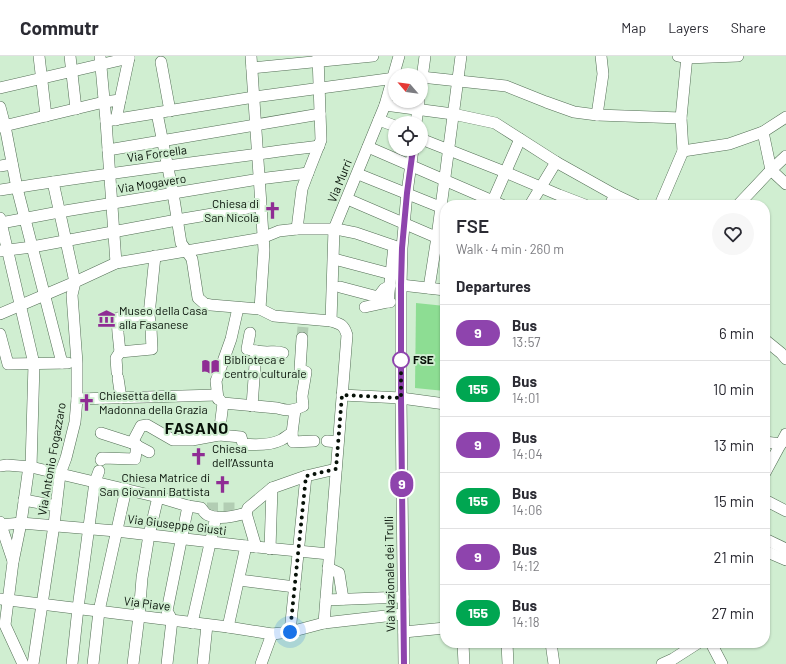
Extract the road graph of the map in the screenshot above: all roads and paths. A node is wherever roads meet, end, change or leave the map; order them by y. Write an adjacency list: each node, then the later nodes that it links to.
1 (39, 56): 19 (street)
2 (70, 56): 18 (street)
3 (251, 56): 15 (street)
4 (373, 56): 12 (street)
5 (399, 56): 16 (street, Via Murri)
6 (425, 56): 17 (street)
7 (461, 56): 22 (street)
8 (601, 56): 38 (street)
9 (738, 56): 11 (street)
10 (129, 57): 13 (street); 27 (street)
11 (684, 57): 41 (street)
12 (318, 59): 15 (street); 24 (street)
13 (100, 61): 18 (street); 28 (street)
14 (161, 62): 34 (street)
15 (252, 68): 26 (street)
16 (396, 68)
17 (423, 68)
18 (72, 72): 19 (street); 33 (street)
19 (41, 78): 23 (street); 39 (street)
20 (388, 79): 24 (street)
21 (428, 80): 22 (street)
22 (458, 80): 37 (street); 38 (street)
23 (0, 88)
24 (319, 88): 26 (street); 36 (street)
25 (388, 95): 29 (street, Via Murri)
26 (254, 97): 34 (street); 45 (street)
27 (120, 100): 28 (street); 42 (street)
28 (104, 102): 33 (street); 42 (street)
29 (385, 104): 30 (street); 43 (street, Via Murri)
30 (388, 104)
31 (0, 107): 46 (street)
32 (428, 108): 37 (street)
33 (76, 109): 39 (street)
34 (170, 111): 35 (street)
35 (157, 113): 42 (street); 49 (street)
36 (320, 114): 45 (street); 51 (street)
37 (453, 114): 48 (street); 53 (street)
38 (597, 115): 41 (street)
39 (46, 116): 46 (street)
40 (786, 117): 47 (street)
41 (681, 118): 55 (street)
42 (111, 120): 54 (street)
43 (379, 120): 44 (street); 52 (street, Via Murri)
44 (388, 123)
45 (255, 124): 49 (street); 56 (street)
46 (2, 126): 60 (street)
47 (763, 132): 55 (street); 64 (street)
48 (520, 139): 59 (street); 65 (street)
49 (162, 140): 54 (street); 62 (street)
50 (428, 142): 53 (street)
51 (319, 146): 56 (street, Via Forcella); 66 (street)
52 (368, 147): 63 (street); 96 (street, Via Murri)
53 (448, 149): 65 (street); 70 (street)
54 (108, 150): 67 (street)
55 (683, 151): 84 (street)
56 (257, 154): 62 (street, Via Forcella); 69 (street)
57 (412, 156): 63 (street, Via Nazionale dei Trulli)
58 (786, 156): 64 (street)
59 (556, 162): 73 (street); 83 (street)
60 (12, 164): 61 (street); 74 (street)
61 (0, 166)
62 (168, 166): 67 (street, Via Forcella); 76 (street)
63 (411, 166): 70 (street); 77 (street, Via Nazionale dei Trulli)
64 (771, 170): 72 (street); 85 (street)
65 (506, 172): 73 (street); 80 (street)
66 (308, 173): 69 (street, Via Mogavero); 95 (street)
67 (109, 174): 71 (street, Via Forcella); 87 (street)
68 (363, 176): 77 (street)
69 (259, 179): 76 (street, Via Mogavero); 88 (street)
70 (444, 180): 78 (street); 79 (street)
71 (53, 182): 74 (street, Via Forcella); 90 (street, Via Antonio Fogazzaro)
72 (786, 184)
73 (541, 187): 81 (street); 82 (street)
74 (17, 188): 75 (street, Via Forcella); 91 (street)
75 (0, 190)
76 (173, 193): 87 (street, Via Mogavero); 93 (street)
77 (407, 193): 89 (street); 94 (street, Via Nazionale dei Trulli)
78 (443, 200)
79 (486, 200)
80 (496, 200)
81 (533, 200)
82 (572, 200)
83 (613, 200)
84 (662, 200)
85 (743, 200)
86 (352, 201): 94 (street)
87 (112, 204): 90 (street, Via Mogavero); 97 (street)
88 (260, 206): 93 (street); 98 (street)
89 (440, 207)
90 (59, 212): 91 (street, Via Mogavero); 100 (street, Via Antonio Fogazzaro)
91 (25, 218): 92 (street, Via Mogavero); 102 (street)
92 (1, 220): 103 (street)
93 (177, 220): 97 (street); 104 (street)
94 (404, 223): 99 (street); 110 (street, Via Nazionale dei Trulli)
95 (297, 229): 96 (street); 98 (street)
96 (338, 230): 108 (street); 123 (street, Via Murri)
97 (113, 232): 100 (street); 107 (street)
98 (262, 238): 104 (street); 120 (street)
99 (440, 239)
100 (66, 241): 102 (street); 109 (street, Via Antonio Fogazzaro)
101 (440, 243): 112 (street)
102 (32, 247): 103 (street); 114 (street)
103 (4, 251): 117 (street)
104 (187, 251): 105 (street); 119 (street)
105 (155, 256): 107 (street); 122 (street)
106 (338, 260): 108 (street)
107 (116, 263): 109 (street)
108 (391, 274): 110 (street)
109 (75, 282): 114 (street); 133 (street, Via Antonio Fogazzaro)
110 (395, 286): 111 (street); 112 (street); 115 (street); 116 (street, Via Nazionale dei Trulli)
111 (340, 287)
112 (429, 288): 113 (street)
113 (440, 289)
114 (45, 295): 117 (street); 132 (street)
115 (388, 302): 116 (street); 118 (street)
116 (401, 304): 137 (street, Via Nazionale dei Trulli)
117 (20, 305): 121 (street); 134 (street)
118 (366, 307)
119 (238, 308): 120 (street); 139 (street)
120 (260, 309): 124 (street)
121 (0, 314)
122 (149, 315): 129 (street); 129 (street)
123 (331, 321): 124 (street); 135 (street)
124 (303, 328): 130 (street)
125 (250, 333): 128 (street)
126 (0, 334): 134 (street)
127 (770, 344): 131 (street)
128 (256, 351): 130 (street); 141 (street)
129 (120, 352): 136 (street)
130 (291, 355): 142 (street)
131 (786, 359)
132 (62, 363): 133 (street); 134 (street)
133 (77, 363): 138 (street, Via Antonio Fogazzaro)
134 (34, 364): 155 (street)
135 (342, 395): 137 (street); 150 (street)
136 (121, 398): 138 (street); 139 (street)
137 (401, 398): 140 (street); 190 (street, Via Nazionale dei Trulli)
138 (77, 399): 157 (street, Via Antonio Fogazzaro)
139 (220, 399): 141 (street); 145 (street)
140 (440, 403)
141 (252, 406): 142 (street)
142 (299, 408): 144 (street)
143 (101, 433): 151 (street)
144 (292, 433): 145 (street); 147 (street)
145 (219, 435): 151 (street)
146 (783, 439): 149 (street); 153 (street)
147 (314, 441)
148 (327, 441): 150 (street)
149 (770, 441)
150 (338, 442): 156 (street)
151 (135, 444): 152 (street); 159 (street)
152 (149, 452)
153 (770, 464)
154 (0, 466): 155 (street)
155 (30, 467): 157 (street); 163 (street)
156 (336, 469): 158 (street); 184 (street)
157 (60, 474): 159 (street); 165 (street, Via Antonio Fogazzaro)
158 (306, 476): 160 (street); 182 (street)
159 (95, 482): 161 (street); 173 (street)
160 (272, 488): 167 (street); 181 (street)
161 (126, 489): 162 (street); 174 (street)
162 (158, 497): 166 (street); 175 (street)
163 (24, 500): 165 (street); 170 (street)
164 (770, 502): 168 (street)
165 (56, 506): 172 (street, Via Antonio Fogazzaro)
166 (188, 506): 169 (street); 176 (street)
167 (244, 510): 169 (street); 180 (street)
168 (786, 510)
169 (216, 517): 177 (street)
170 (21, 523): 171 (street, Via Giuseppe Giusti); 172 (street, Via Giuseppe Giusti); 186 (street)
171 (0, 524): 186 (street)
172 (54, 526): 173 (street, Via Giuseppe Giusti); 194 (street, Via Antonio Fogazzaro)
173 (88, 529): 174 (street, Via Giuseppe Giusti); 195 (street)
174 (116, 531): 175 (street, Via Giuseppe Giusti); 196 (street)
175 (149, 535): 176 (street, Via Giuseppe Giusti); 198 (street)
176 (182, 539): 177 (street, Via Giuseppe Giusti); 199 (street)
177 (211, 541): 180 (street, Via Giuseppe Giusti); 200 (street)
178 (770, 541): 179 (street)
179 (785, 546)
180 (251, 547): 181 (street, Via Giuseppe Giusti); 188 (street)
181 (270, 549): 182 (street, Via Giuseppe Giusti)
182 (298, 551): 184 (street, Via Giuseppe Giusti); 189 (street)
183 (770, 553): 185 (street)
184 (330, 554): 187 (street)
185 (786, 560)
186 (13, 562): 191 (street)
187 (328, 568): 192 (street); 193 (street)
188 (239, 580): 189 (street); 203 (street)
189 (295, 587): 205 (street)
190 (403, 597): 192 (street); 197 (street, Via Nazionale dei Trulli)
191 (4, 599): 194 (street, Via Piave); 213 (street)
192 (343, 599): 193 (street)
193 (326, 600): 201 (street)
194 (42, 604): 195 (street, Via Piave); 215 (street, Via Antonio Fogazzaro)
195 (78, 608): 196 (street, Via Piave); 216 (street)
196 (99, 611): 198 (street, Via Piave); 217 (street)
197 (403, 614): 201 (street, Via Piave); 206 (street, Via Nazionale dei Trulli)
198 (139, 616): 199 (street, Via Piave); 218 (street)
199 (172, 620): 200 (street, Via Piave); 219 (street)
200 (192, 623): 202 (street, Via Piave)
201 (324, 623): 205 (street, Via Piave)
202 (208, 625): 203 (street, Via Piave); 220 (street)
203 (228, 627): 207 (street, Via Piave)
204 (440, 628): 206 (street)
205 (290, 632): 207 (street, Via Piave)
206 (404, 632): 222 (street, Via Nazionale dei Trulli)
207 (272, 634): 221 (street)
208 (463, 648): 223 (street)
209 (508, 648): 224 (street)
210 (552, 648): 225 (street)
211 (690, 648): 226 (street)
212 (714, 648): 227 (street)
213 (23, 664): 214 (street)
214 (27, 664)
215 (33, 664)
216 (72, 664)
217 (93, 664)
218 (133, 664)
219 (167, 664)
220 (203, 664)
221 (261, 664)
222 (404, 664)
223 (464, 664)
224 (508, 664)
225 (554, 664)
226 (662, 664)
227 (722, 664)

